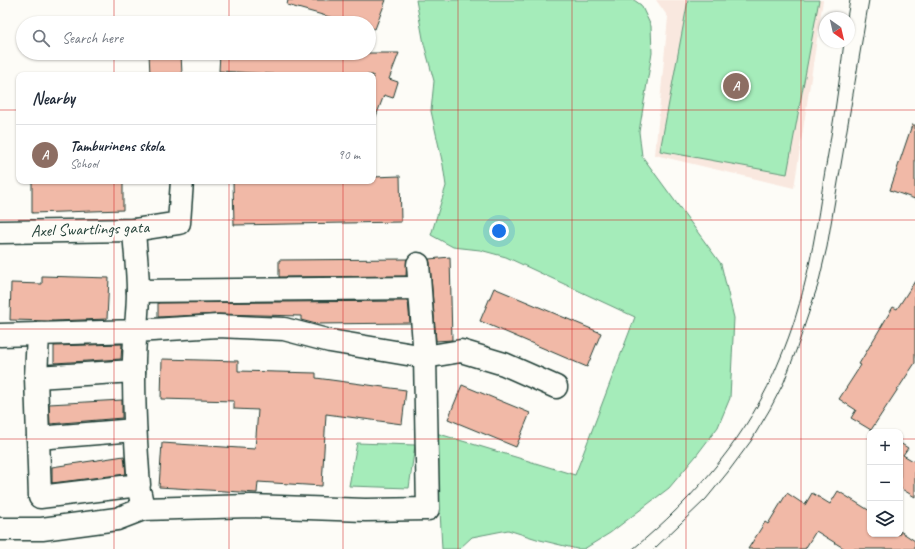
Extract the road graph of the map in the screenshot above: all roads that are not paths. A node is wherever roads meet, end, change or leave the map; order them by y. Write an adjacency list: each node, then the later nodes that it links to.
1 (182, 184): 2 (street, Axel Swartlings gata)
2 (134, 230): 3 (street, Axel Swartlings gata); 6 (street)
3 (0, 232)
4 (418, 264): 5 (street)
5 (419, 288): 6 (street); 10 (street)
6 (138, 290): 7 (street)
7 (136, 331): 8 (street); 10 (street); 11 (street)
8 (38, 334): 9 (street); 12 (street)
9 (0, 335)
10 (425, 357): 13 (street); 17 (street)
11 (134, 371): 12 (street); 14 (street)
12 (36, 377): 15 (street)
13 (556, 387)
14 (135, 430): 15 (street); 16 (street)
15 (38, 438): 16 (street)
16 (139, 485): 17 (street)
17 (143, 509): 18 (street)
18 (0, 529)

